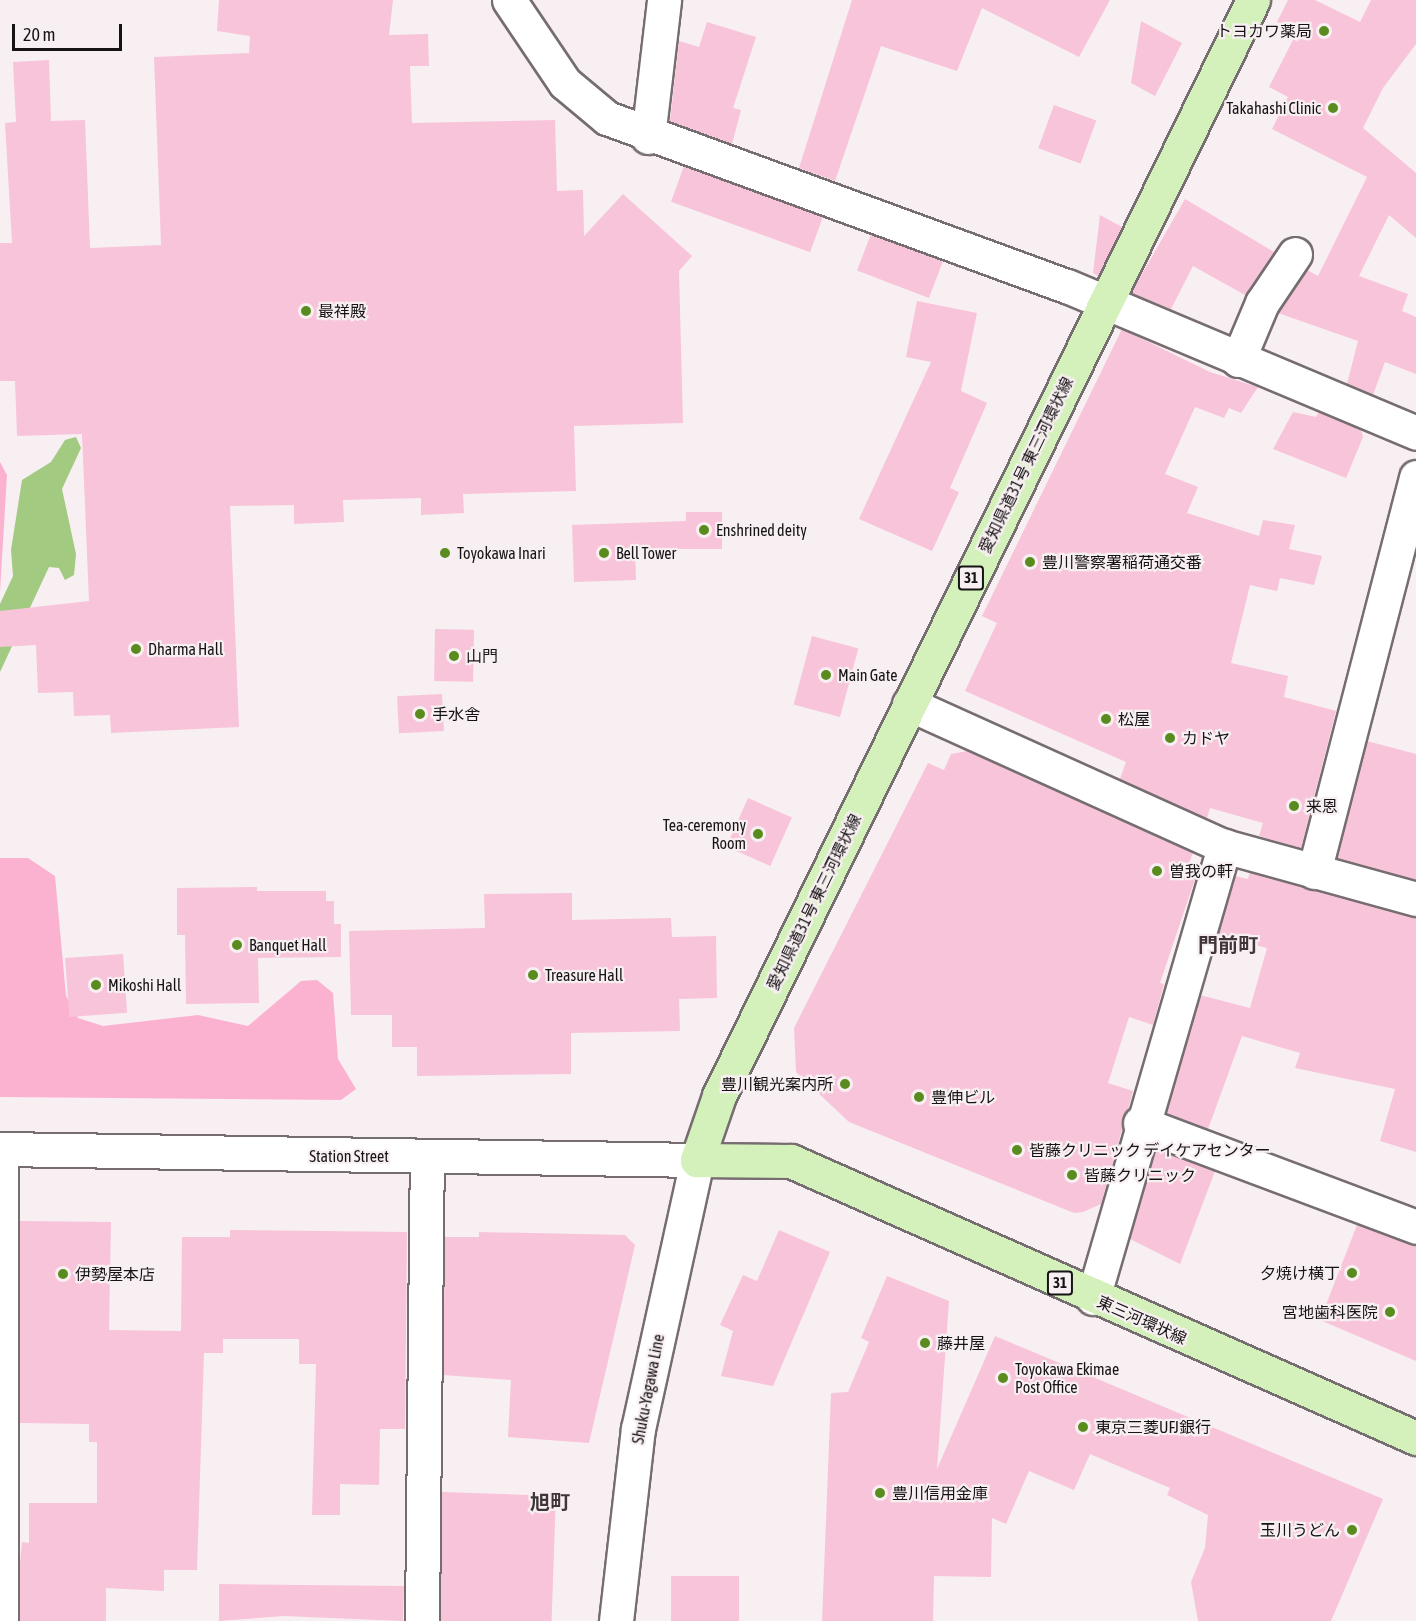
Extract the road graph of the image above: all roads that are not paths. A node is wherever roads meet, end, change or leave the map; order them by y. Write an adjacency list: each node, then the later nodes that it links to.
1 (509, 0): 4 (street)
2 (664, 0): 4 (street)
3 (1253, 0): 6 (main road, 愛知県道31号 東三河環状線 / 31)
4 (648, 137): 6 (street)
5 (1295, 254): 7 (street)
6 (1104, 305): 7 (street); 10 (main road, 愛知県道31号 東三河環状線 / 31)
7 (1238, 360): 8 (street)
8 (1416, 432)
9 (1416, 477): 12 (street)
10 (909, 704): 11 (street); 17 (main road, 愛知県道31号 東三河環状線 / 31)
11 (1224, 846): 12 (street); 14 (street)
12 (1314, 872): 13 (street)
13 (1416, 898)
14 (1140, 1123): 18 (street); 19 (street)
15 (0, 1149): 16 (street, Station Street); 20 (street)
16 (427, 1156): 17 (street, Station Street); 24 (street)
17 (697, 1160): 19 (main road, 東三河環状線 / 31); 25 (street, Shuku-Yagawa Line)
18 (1416, 1227)
19 (1093, 1298): 21 (main road, 東三河環状線 / 31)
20 (1, 1410): 22 (street)
21 (1416, 1438)
22 (0, 1595): 23 (street)
23 (1, 1621)
24 (422, 1621)
25 (616, 1621)

